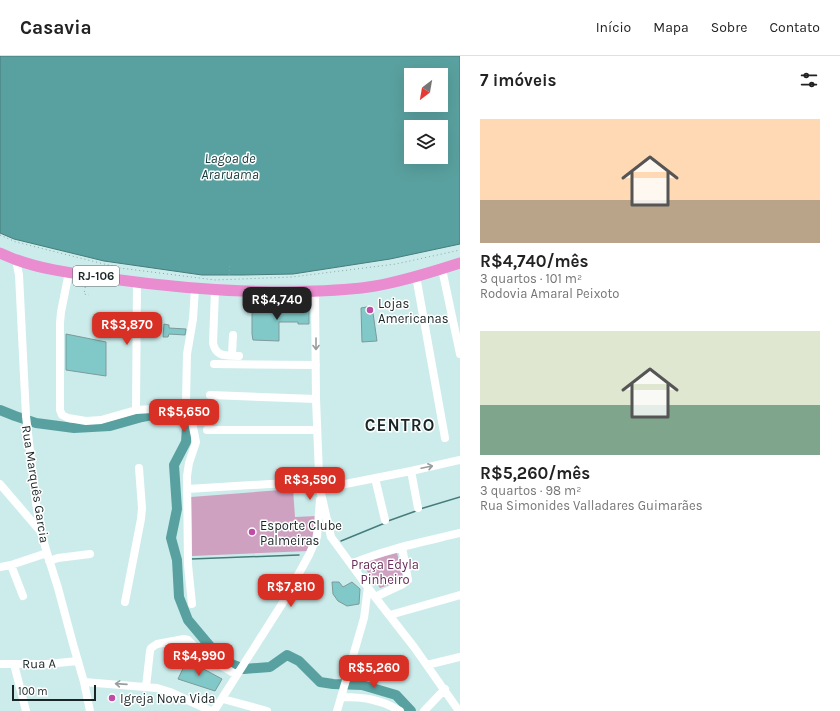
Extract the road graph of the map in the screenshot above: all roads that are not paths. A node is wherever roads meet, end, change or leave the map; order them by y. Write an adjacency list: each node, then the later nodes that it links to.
1 (0, 253): 2 (highway, RJ-106)
2 (21, 261): 5 (highway, RJ-106); 29 (street, Rua Marquês Garcia)
3 (460, 263): 4 (highway, RJ-106)
4 (442, 269): 6 (highway, RJ-106); 12 (street)
5 (69, 272): 7 (highway, RJ-106); 18 (street)
6 (416, 276): 10 (highway, RJ-106); 21 (street)
7 (137, 282): 8 (highway, RJ-106); 18 (street)
8 (195, 288): 9 (highway, RJ-106); 17 (street)
9 (215, 290): 10 (highway, RJ-106); 11 (street)
10 (315, 291): 14 (street, one-way to 14)
11 (233, 335)
12 (460, 354)
13 (214, 364): 14 (street)
14 (316, 365): 16 (street)
15 (210, 395): 16 (street)
16 (316, 399): 20 (street)
17 (186, 403)
18 (136, 410): 28 (street)
19 (207, 430): 20 (street)
20 (317, 430): 27 (street)
21 (445, 438)
22 (460, 460): 24 (street, one-way to 22)
23 (139, 468): 48 (street)
24 (411, 471): 25 (street); 31 (street)
25 (374, 478): 27 (street); 33 (street)
26 (0, 484): 30 (street)
27 (320, 485): 28 (street); 32 (street)
28 (187, 489): 49 (street)
29 (36, 503): 30 (street); 34 (street, Rua Marquês Garcia)
30 (21, 508): 34 (street)
31 (418, 508)
32 (323, 514): 36 (street); 37 (street)
33 (385, 520)
34 (41, 532): 40 (street, Rua Marquês Garcia)
35 (460, 533): 38 (street)
36 (317, 537): 37 (street); 56 (street)
37 (331, 537): 41 (street)
38 (402, 546): 41 (street); 47 (street)
39 (90, 554): 40 (street)
40 (48, 557): 42 (street); 52 (street, Rua Marquês Garcia)
41 (351, 564): 44 (street)
42 (11, 565): 43 (street); 46 (street)
43 (0, 567)
44 (368, 587): 47 (street); 60 (street)
45 (460, 595): 50 (street)
46 (23, 596)
47 (375, 597): 50 (street)
48 (125, 602)
49 (192, 604)
50 (390, 615): 55 (street)
51 (460, 656): 55 (street)
52 (78, 661): 54 (street, Rua A); 57 (street, Rua Marquês Garcia)
53 (0, 664): 54 (street, Rua A)
54 (14, 664): 62 (street)
55 (427, 665): 59 (street)
56 (239, 672): 58 (street); 61 (street)
57 (84, 682): 58 (street, one-way to 57); 63 (street, Rua Marquês Garcia)
58 (146, 687): 64 (street)
59 (445, 690): 69 (street); 70 (street)
60 (342, 693): 67 (street); 68 (street)
61 (222, 698): 65 (street); 66 (street)
62 (26, 711)
63 (90, 711)
64 (210, 711)
65 (214, 711)
66 (267, 711)
67 (337, 711)
68 (400, 711)
69 (424, 711)
70 (460, 711)

